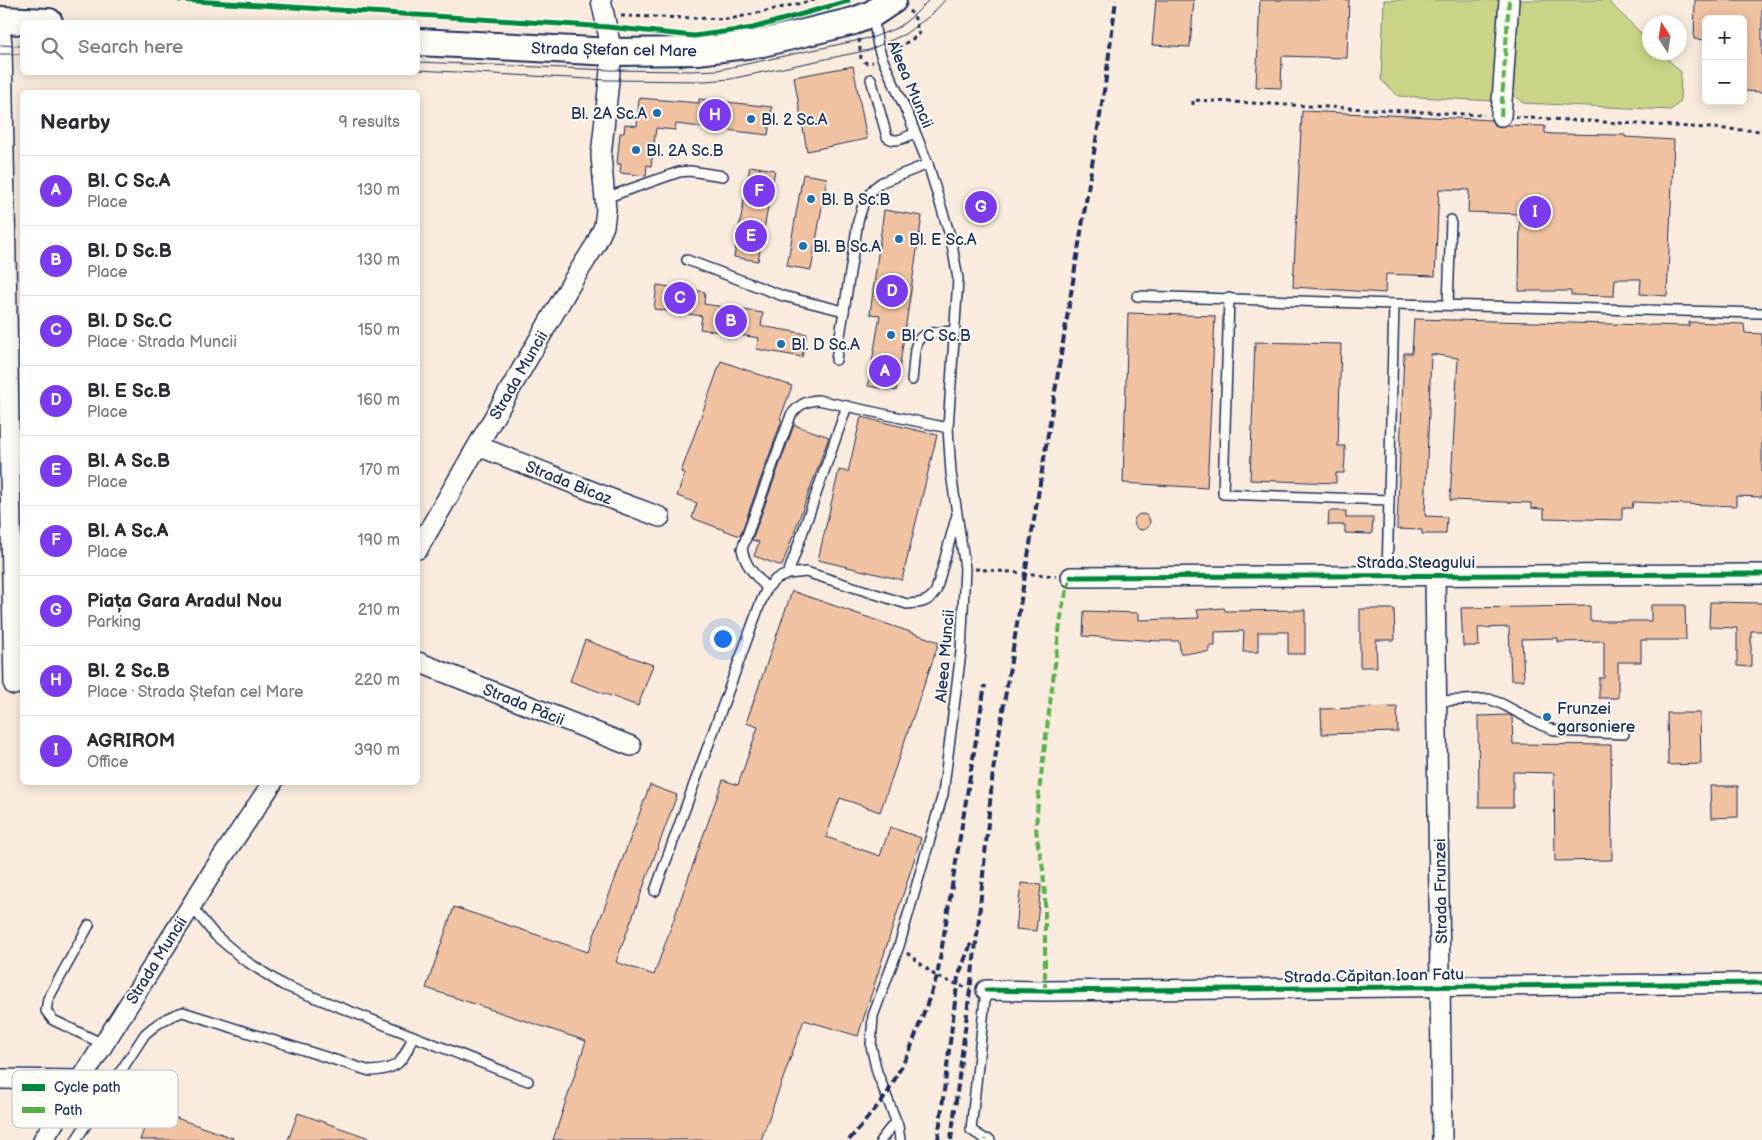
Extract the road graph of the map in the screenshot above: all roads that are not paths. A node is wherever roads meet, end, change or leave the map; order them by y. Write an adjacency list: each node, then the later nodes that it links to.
1 (1508, 0): 10 (street)
2 (883, 7): 8 (main road, Strada Ștefan cel Mare); 11 (lane, Aleea Muncii)
3 (603, 8): 8 (street, Strada Muncii)
4 (0, 20): 5 (main road)
5 (20, 21)
6 (0, 27): 40 (street)
7 (420, 42): 8 (main road, Strada Ștefan cel Mare)
8 (612, 52): 14 (street, Strada Muncii)
9 (871, 79): 11 (lane)
10 (1501, 116)
11 (915, 133): 12 (lane, Aleea Muncii)
12 (928, 164): 21 (lane); 23 (lane, Aleea Muncii)
13 (723, 176): 14 (lane)
14 (605, 198): 28 (street, Strada Muncii)
15 (1451, 220): 20 (lane)
16 (686, 260): 21 (lane)
17 (1137, 296): 18 (lane)
18 (1229, 298): 19 (lane); 29 (lane)
19 (1394, 304): 20 (lane); 29 (lane)
20 (1448, 305): 22 (lane)
21 (844, 311): 24 (lane)
22 (1762, 313)
23 (956, 331): 25 (lane); 27 (lane, Aleea Muncii)
24 (836, 360)
25 (912, 380)
26 (847, 406): 27 (lane); 33 (lane); 38 (lane)
27 (948, 428): 30 (lane, Aleea Muncii)
28 (478, 446): 31 (street, Strada Bicaz); 32 (street, Strada Muncii)
29 (1389, 500): 34 (lane)
30 (957, 514): 33 (lane); 56 (lane, Aleea Muncii)
31 (660, 517)
32 (420, 546)
33 (788, 574): 38 (lane)
34 (1387, 574): 35 (street, Strada Steagului); 37 (street, Strada Steagului)
35 (1435, 574): 36 (street, Strada Steagului); 41 (street, Strada Frunzei)
36 (1762, 574)
37 (1071, 576)
38 (767, 588): 45 (lane)
39 (420, 663): 43 (street, Strada Păcii)
40 (12, 685)
41 (1437, 701): 42 (lane); 49 (street, Strada Frunzei)
42 (1624, 734)
43 (631, 746)
44 (271, 785): 46 (street, Strada Muncii)
45 (655, 891)
46 (190, 906): 51 (lane); 52 (street, Strada Muncii)
47 (89, 925): 52 (lane)
48 (1762, 983): 49 (street, Strada Căpitan Ioan Fatu)
49 (1441, 987): 50 (street, Strada Căpitan Ioan Fatu); 64 (street, Strada Frunzei)
50 (986, 990): 63 (lane)
51 (413, 1036): 54 (lane); 55 (lane)
52 (103, 1044): 53 (street, Strada Muncii)
53 (88, 1070)
54 (122, 1070)
55 (528, 1081)
56 (896, 1121): 61 (lane); 62 (lane, Aleea Muncii)
57 (51, 1128): 59 (street, Strada Muncii)
58 (84, 1128): 60 (lane)
59 (43, 1140)
60 (76, 1140)
61 (881, 1140)
62 (900, 1140)
63 (990, 1140)
64 (1442, 1140)

